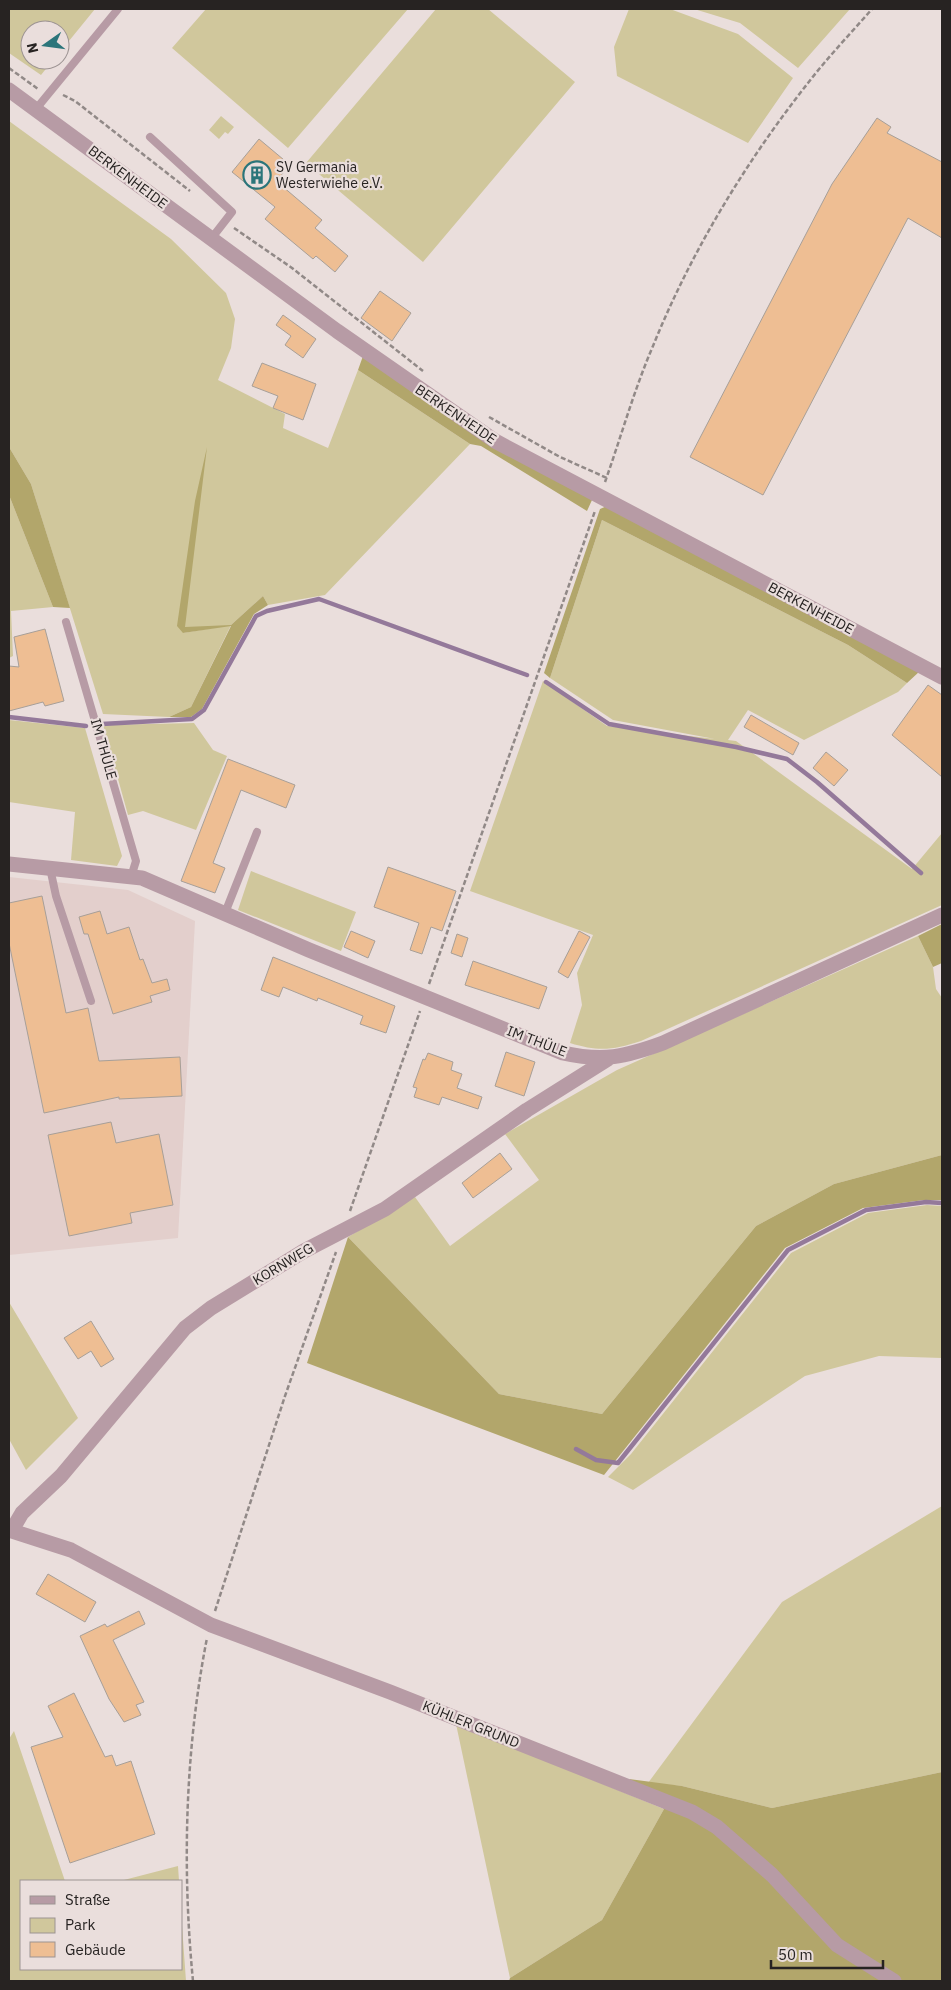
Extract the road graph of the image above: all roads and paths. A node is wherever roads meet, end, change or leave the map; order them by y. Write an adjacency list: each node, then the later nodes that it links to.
1 (118, 9): 5 (lane)
2 (872, 9): 13 (path)
3 (9, 68): 5 (path)
4 (9, 90): 6 (street, BERKENHEIDE)
5 (49, 93): 6 (lane); 8 (path)
6 (36, 109): 10 (street, BERKENHEIDE)
7 (150, 137): 9 (lane)
8 (197, 197)
9 (224, 222): 10 (lane); 11 (path)
10 (211, 239): 14 (street, BERKENHEIDE)
11 (428, 374)
12 (485, 414): 13 (path)
13 (606, 478): 14 (path)
14 (600, 497): 16 (street, BERKENHEIDE); 23 (path)
15 (66, 622): 20 (lane, IM THÜLE)
16 (942, 677)
17 (257, 832): 21 (lane)
18 (9, 864): 19 (street, IM THÜLE)
19 (50, 868): 20 (street, IM THÜLE); 24 (lane)
20 (131, 877): 21 (street, IM THÜLE)
21 (225, 914): 23 (street, IM THÜLE)
22 (942, 915): 25 (street, IM THÜLE)
23 (425, 995): 25 (street, IM THÜLE); 26 (path)
24 (91, 1001)
25 (608, 1059): 26 (street, KORNWEG)
26 (344, 1230): 27 (street, KORNWEG); 28 (path)
27 (10, 1530): 28 (street, KÜHLER GRUND)
28 (210, 1625): 29 (path); 30 (street, KÜHLER GRUND)
29 (193, 1981)
30 (894, 1981)

